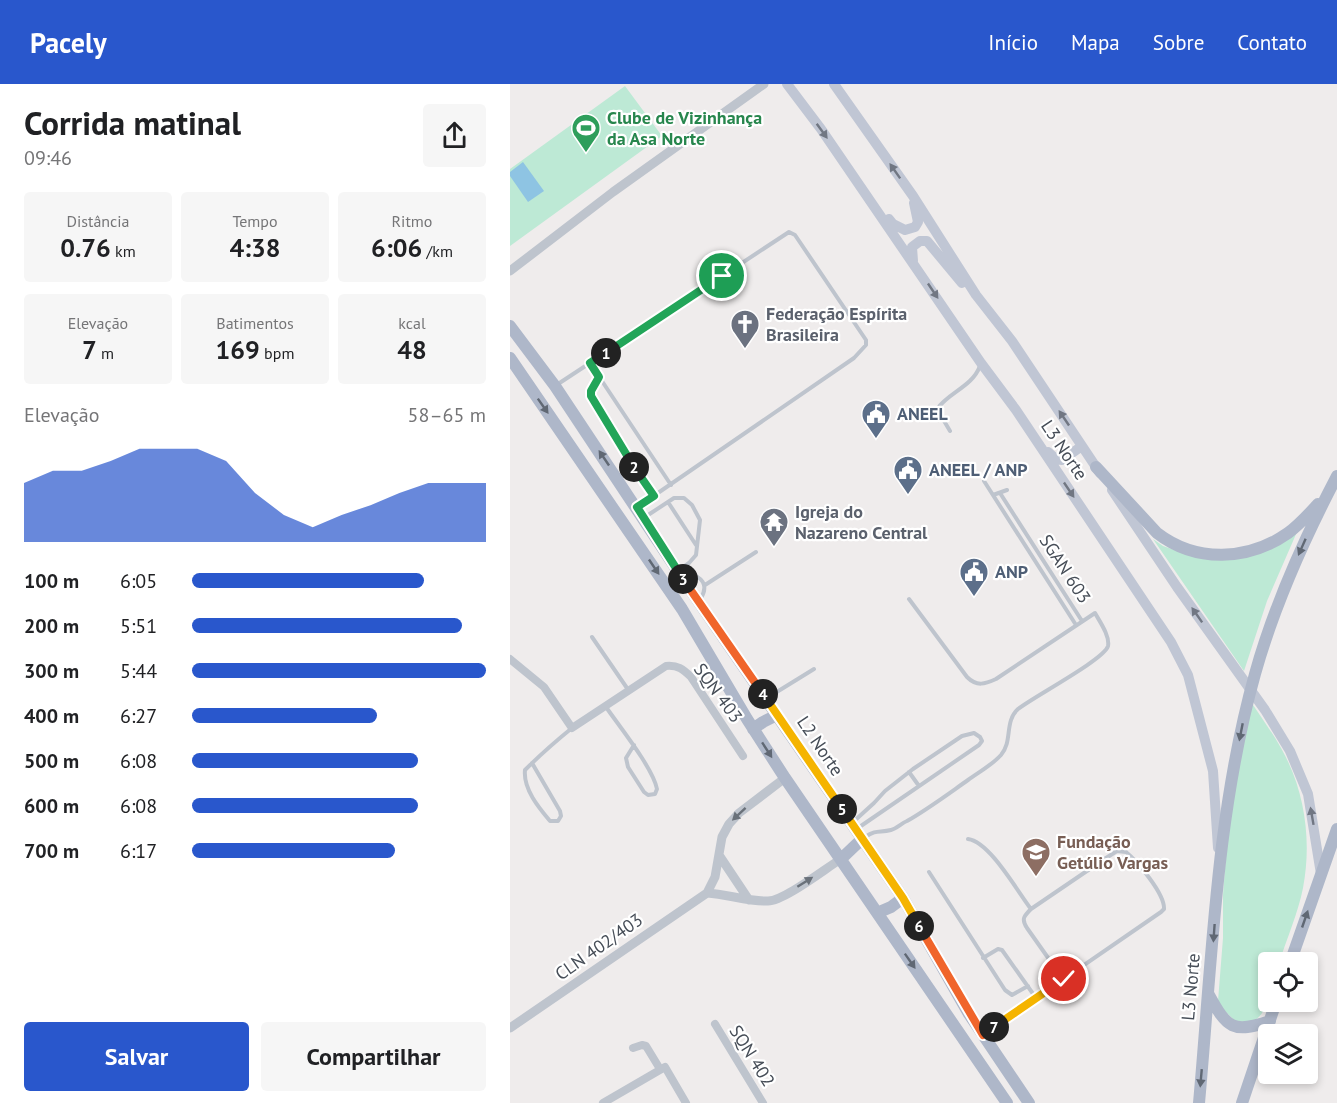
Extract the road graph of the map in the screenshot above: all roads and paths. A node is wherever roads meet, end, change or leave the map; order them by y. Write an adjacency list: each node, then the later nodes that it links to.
1 (764, 84): 7 (street)
2 (787, 84): 4 (main road, L3 Norte, one-way to 4)
3 (834, 84): 5 (main road, L3 Norte, one-way to 3)
4 (858, 182): 5 (main road); 6 (main road, L3 Norte)
5 (913, 196): 8 (main road, L3 Norte)
6 (913, 261): 8 (main road); 12 (main road, L3 Norte, one-way to 12)
7 (510, 271)
8 (976, 295): 17 (main road, L3 Norte, one-way to 8)
9 (510, 326): 14 (main road, L2 Norte)
10 (510, 358): 45 (main road, one-way to 45)
11 (590, 363): 13 (lane); 14 (lane); 21 (lane)
12 (981, 363): 15 (lane); 16 (main road, L3 Norte)
13 (599, 377): 21 (lane); 26 (lane)
14 (555, 386): 28 (main road, L2 Norte, one-way to 14)
15 (951, 430)
16 (1037, 442): 17 (main road); 60 (main road, L3 Norte, one-way to 60)
17 (1082, 446): 18 (main road, L3 Norte)
18 (1096, 467): 24 (main road); 59 (main road, L3 Norte, one-way to 18)
19 (1337, 476): 24 (main road, L3 Norte)
20 (984, 481): 25 (lane, SGAN 603)
21 (671, 485): 26 (lane)
22 (1007, 490): 23 (lane)
23 (1000, 493): 25 (lane); 35 (lane, SGAN 603)
24 (1327, 494): 60 (main road, L3 Norte, one-way to 60)
25 (993, 495): 36 (lane, SGAN 603)
26 (654, 496): 28 (lane)
27 (668, 502): 28 (lane); 29 (lane); 29 (lane)
28 (641, 512): 31 (main road, L2 Norte)
29 (697, 546): 31 (lane)
30 (756, 552): 32 (lane)
31 (681, 574): 32 (lane); 34 (main road, L2 Norte)
32 (705, 585): 34 (lane)
33 (909, 599): 36 (lane)
34 (699, 602): 41 (main road, L2 Norte)
35 (1082, 621): 36 (lane, SGAN 603); 52 (lane)
36 (1076, 625)
37 (592, 637): 40 (lane)
38 (510, 659): 44 (street)
39 (814, 669): 41 (lane)
40 (629, 691): 42 (street, SQN 403); 47 (street, SQN 403)
41 (766, 699): 43 (main road, L2 Norte)
42 (606, 707): 44 (street, SQN 403); 46 (lane)
43 (777, 715): 45 (main road); 52 (main road, L2 Norte)
44 (572, 728): 48 (lane, SQN 403)
45 (753, 729): 50 (main road, one-way to 50)
46 (633, 746): 46 (lane)
47 (743, 756)
48 (532, 763): 48 (lane)
49 (909, 772): 51 (lane); 51 (lane); 52 (lane)
50 (785, 778): 56 (street, one-way to 56); 57 (main road)
51 (919, 786): 52 (lane)
52 (856, 830): 57 (main road); 62 (main road, L2 Norte)
53 (1337, 830): 55 (main road, L3 Norte)
54 (968, 838): 64 (lane)
55 (1333, 854): 59 (main road, L3 Norte)
56 (718, 855): 61 (street); 63 (street)
57 (841, 858): 63 (street, one-way to 57); 65 (main road)
58 (929, 872): 67 (lane)
59 (1321, 874): 66 (main road, L3 Norte, one-way to 59)
60 (1218, 875): 70 (main road, L3 Norte, one-way to 70)
61 (707, 893): 63 (street); 75 (street, CLN 402/403)
62 (903, 898): 65 (main road); 76 (main road, L2 Norte)
63 (749, 900)
64 (1030, 909): 68 (lane); 68 (lane)
65 (877, 913): 82 (main road, one-way to 82)
66 (1294, 952)
67 (984, 958): 69 (lane); 69 (lane)
68 (1064, 979): 71 (lane)
69 (1028, 986): 71 (lane)
70 (1209, 994): 73 (main road); 84 (main road, L3 Norte, one-way to 84)
71 (1036, 998): 76 (lane)
72 (1273, 1012): 73 (main road)
73 (1270, 1021): 85 (main road)
74 (715, 1024): 81 (street, SQN 402)
75 (510, 1028)
76 (983, 1035): 83 (main road, L2 Norte)
77 (633, 1048): 78 (street)
78 (660, 1069): 79 (street); 80 (street)
79 (603, 1103)
80 (686, 1103)
81 (763, 1103)
82 (1007, 1103)
83 (1029, 1103)
84 (1199, 1103)
85 (1242, 1103)

